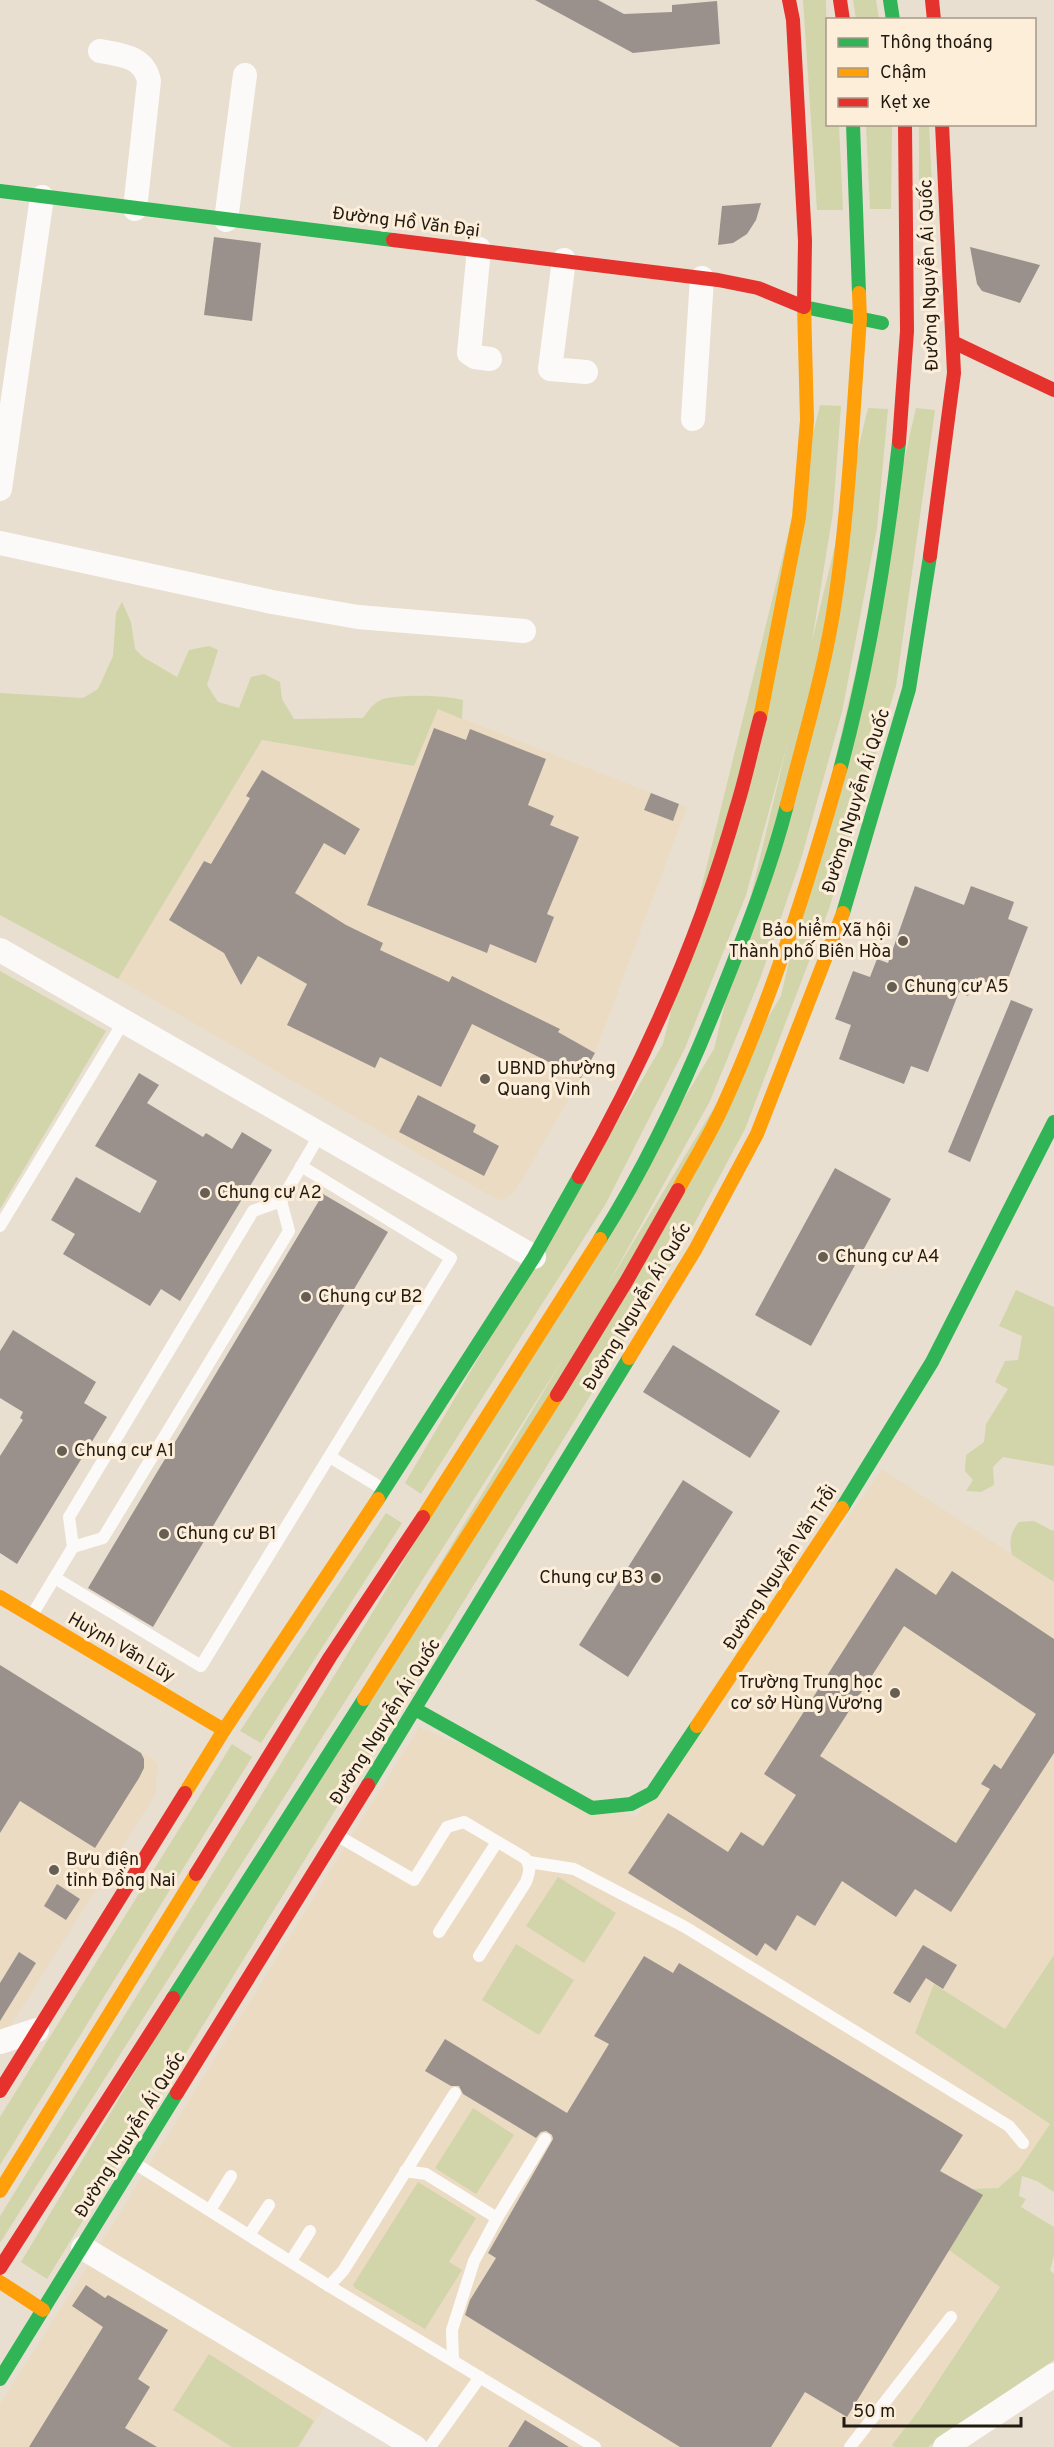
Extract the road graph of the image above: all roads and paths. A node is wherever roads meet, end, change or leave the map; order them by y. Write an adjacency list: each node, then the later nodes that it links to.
1 (789, 0): 20 (main road)
2 (840, 0): 5 (main road)
3 (890, 0): 6 (main road)
4 (932, 0): 7 (main road)
5 (843, 18)
6 (893, 18)
7 (934, 18)
8 (100, 51): 15 (street)
9 (245, 75): 16 (street)
10 (853, 126): 21 (main road)
11 (905, 126): 22 (main road, Đường Nguyễn Ái Quốc)
12 (942, 126): 24 (main road, Đường Nguyễn Ái Quốc)
13 (0, 191): 14 (main road, Đường Hồ Văn Đại)
14 (42, 197): 15 (main road, Đường Hồ Văn Đại); 29 (street)
15 (135, 210): 16 (main road, Đường Hồ Văn Đại)
16 (226, 220): 17 (main road, Đường Hồ Văn Đại)
17 (479, 249): 18 (main road, Đường Hồ Văn Đại); 25 (street)
18 (564, 260): 19 (main road, Đường Hồ Văn Đại); 26 (street)
19 (702, 278): 20 (main road, Đường Hồ Văn Đại); 28 (street)
20 (804, 307): 21 (main road, Đường Hồ Văn Đại); 39 (main road)
21 (860, 319): 22 (main road, Đường Hồ Văn Đại); 62 (main road)
22 (912, 329): 70 (main road, Đường Nguyễn Ái Quốc)
23 (938, 336): 24 (main road)
24 (953, 342): 27 (main road); 46 (main road, Đường Nguyễn Ái Quốc)
25 (490, 359)
26 (586, 372)
27 (1054, 390)
28 (693, 419)
29 (0, 489)
30 (0, 543): 31 (street)
31 (524, 631)
32 (0, 950): 33 (street)
33 (124, 1021): 35 (street); 38 (lane)
34 (1054, 1122): 46 (main road, Đường Nguyễn Văn Trỗi)
35 (320, 1134): 36 (lane); 39 (street)
36 (301, 1166): 37 (lane); 40 (lane)
37 (281, 1201): 42 (lane); 42 (lane)
38 (0, 1226)
39 (534, 1257): 41 (main road)
40 (330, 1457): 41 (lane); 43 (lane)
41 (389, 1493): 47 (main road)
42 (73, 1547): 43 (lane)
43 (55, 1578): 45 (lane)
44 (0, 1597): 45 (main road, Huỳnh Văn Lũy)
45 (31, 1616): 47 (main road, Huỳnh Văn Lũy)
46 (415, 1709): 48 (main road, Đường Nguyễn Ái Quốc)
47 (229, 1732): 53 (main road)
48 (337, 1835): 49 (lane); 59 (main road, Đường Nguyễn Ái Quốc)
49 (498, 1842): 50 (lane); 51 (lane)
50 (529, 1862): 52 (lane); 58 (lane)
51 (439, 1932)
52 (479, 1956)
53 (37, 2030): 54 (street); 55 (main road)
54 (0, 2042)
55 (0, 2091)
56 (455, 2093): 60 (lane)
57 (545, 2139): 65 (lane)
58 (1023, 2143)
59 (135, 2163): 64 (lane); 68 (main road, Đường Nguyễn Ái Quốc)
60 (405, 2171): 65 (lane); 72 (lane)
61 (231, 2176): 64 (lane)
62 (0, 2191)
63 (269, 2205): 67 (lane)
64 (210, 2210): 67 (lane)
65 (497, 2218): 75 (lane)
66 (310, 2230): 69 (lane)
67 (249, 2235): 69 (lane)
68 (83, 2248): 73 (main road, Đường Nguyễn Ái Quốc); 79 (street)
69 (291, 2261): 72 (lane)
70 (0, 2268)
71 (0, 2282): 73 (main road)
72 (329, 2286): 75 (lane)
73 (44, 2310): 78 (main road, Đường Nguyễn Ái Quốc)
74 (951, 2317): 82 (lane)
75 (453, 2360): 77 (lane)
76 (1054, 2375): 83 (street)
77 (480, 2377): 80 (lane); 81 (lane)
78 (0, 2379)
79 (415, 2447)
80 (430, 2447)
81 (595, 2447)
82 (850, 2447)
83 (945, 2447)

